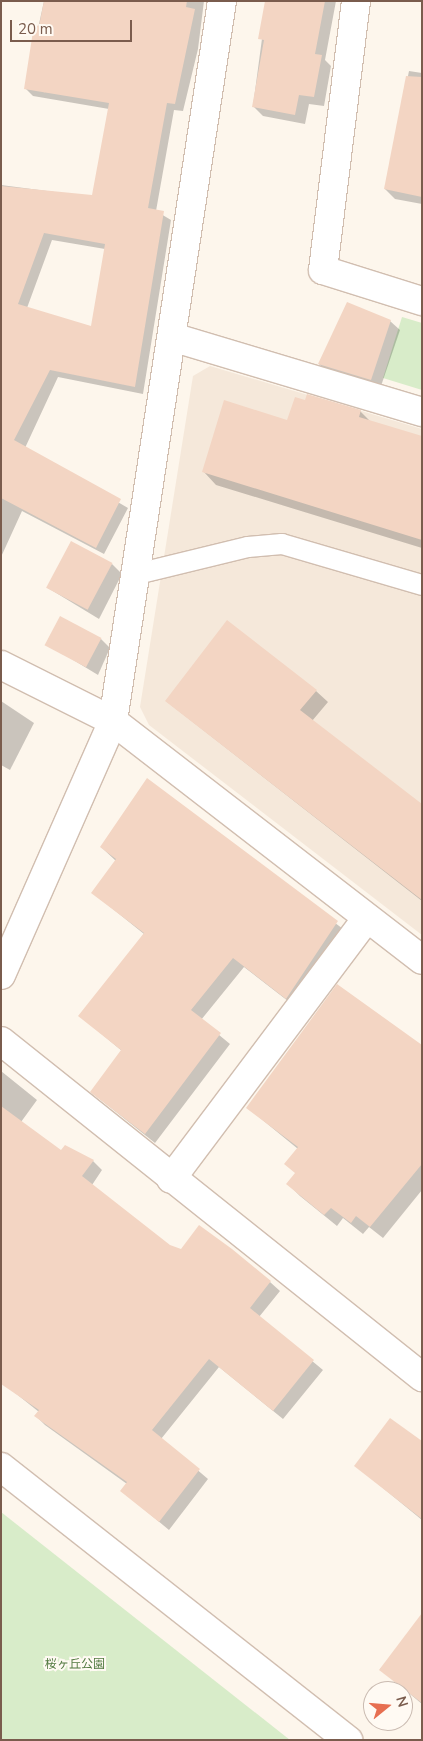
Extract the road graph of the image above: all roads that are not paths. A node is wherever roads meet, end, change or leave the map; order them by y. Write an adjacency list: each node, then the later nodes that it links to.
1 (222, 1): 4 (street)
2 (356, 1): 3 (street)
3 (422, 301)
4 (172, 337): 5 (street); 6 (street)
5 (422, 412)
6 (137, 574): 7 (lane); 9 (street)
7 (422, 585)
8 (1, 665): 9 (street)
9 (113, 721): 10 (street); 12 (street)
10 (367, 918): 11 (street); 14 (street)
11 (422, 960)
12 (1, 975)
13 (1, 1041): 14 (street)
14 (170, 1179): 15 (street)
15 (417, 1364)
16 (1, 1467): 17 (street)
17 (348, 1740)

